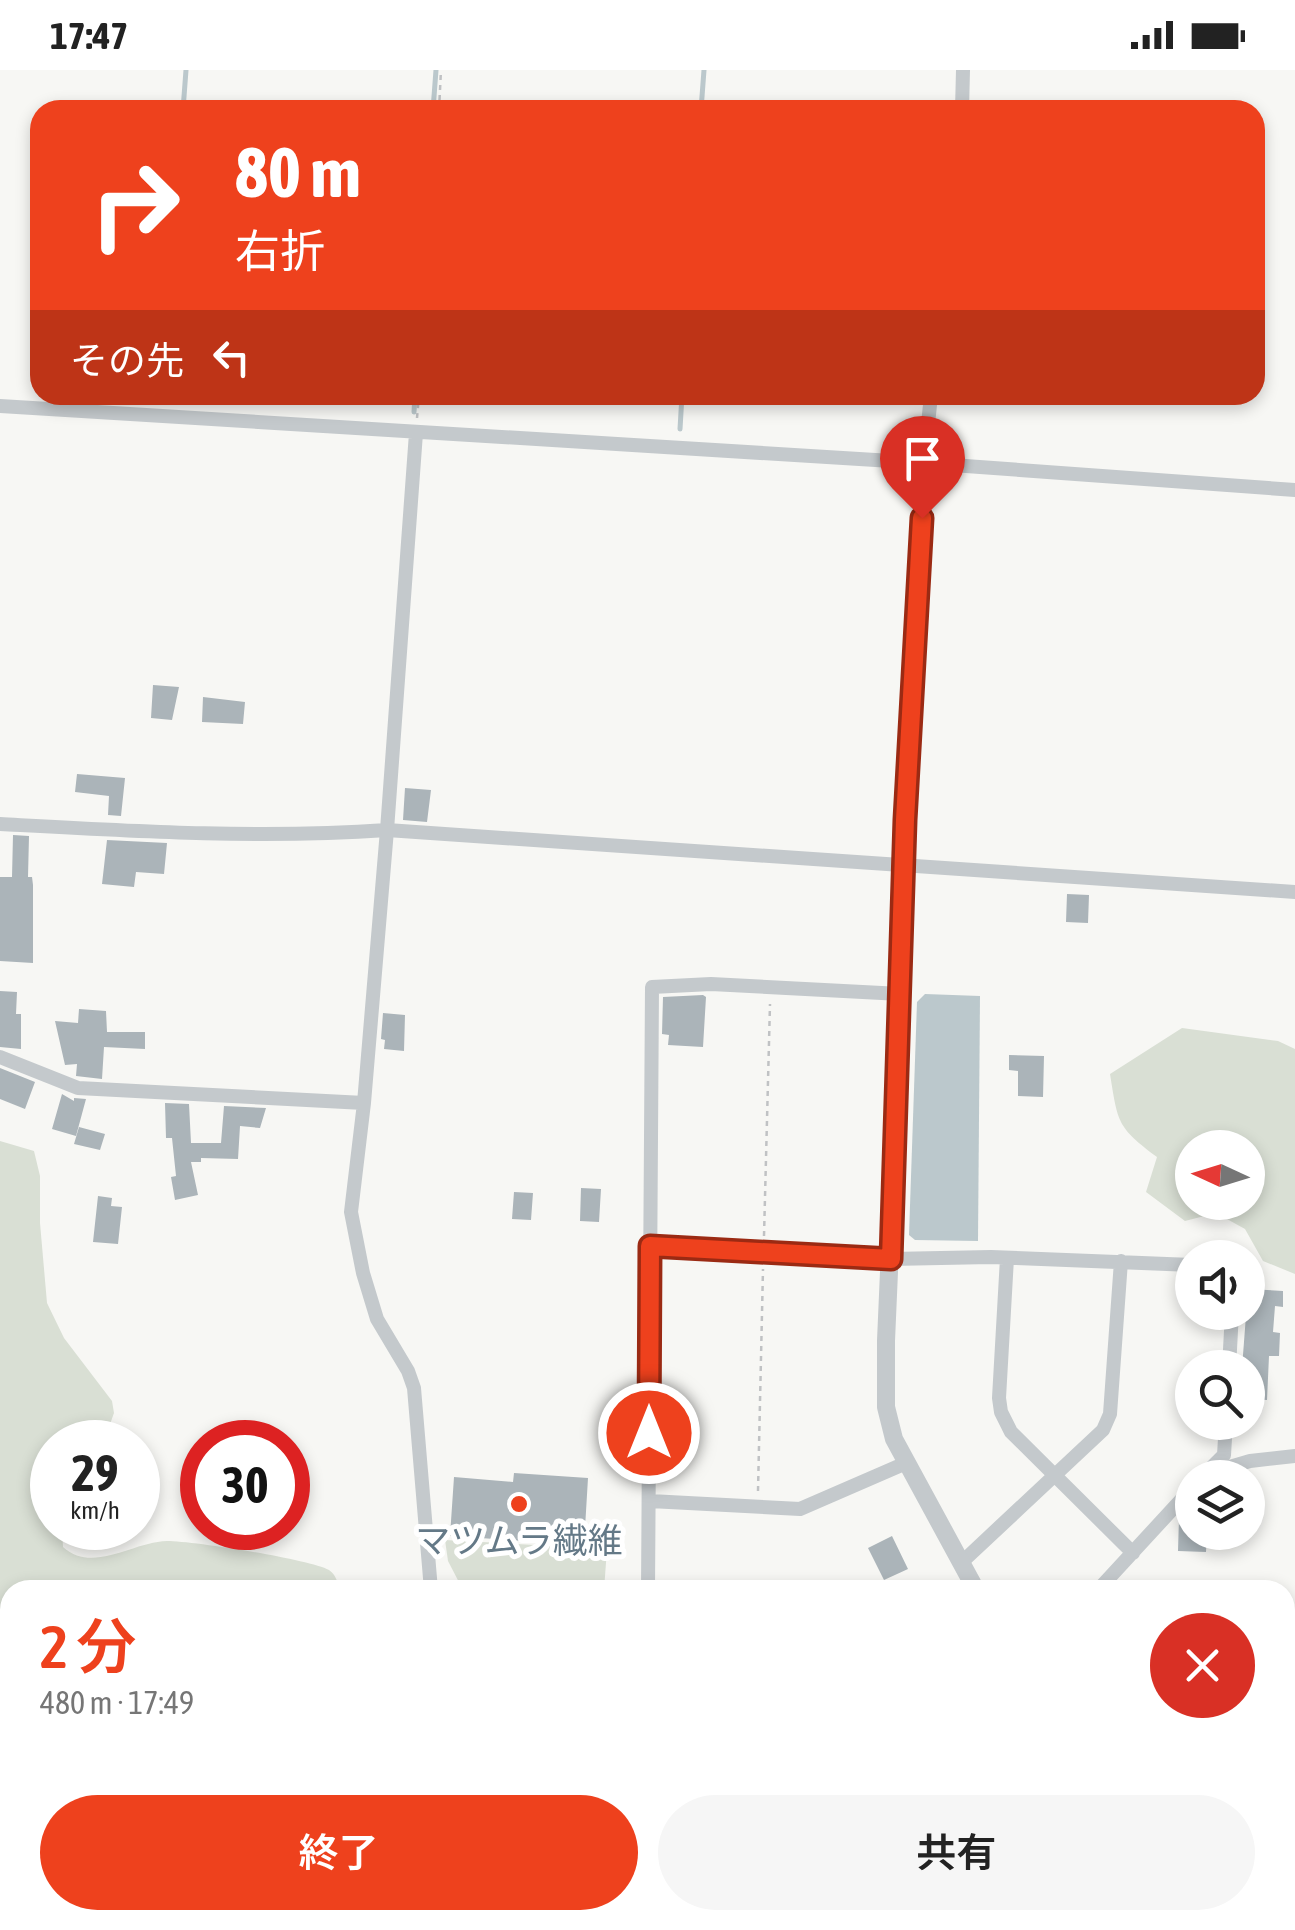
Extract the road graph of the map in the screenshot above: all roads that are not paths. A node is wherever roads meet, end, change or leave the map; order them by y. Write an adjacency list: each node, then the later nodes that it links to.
1 (963, 70): 2 (street)
2 (962, 100)
3 (930, 405): 6 (street)
4 (0, 406): 5 (street)
5 (416, 434): 6 (street); 9 (street)
6 (924, 463): 7 (street); 10 (street)
7 (1295, 490)
8 (0, 824): 9 (street)
9 (387, 830): 10 (street); 14 (street)
10 (904, 867): 11 (street); 12 (street)
11 (1295, 892)
12 (902, 994): 15 (street); 17 (street)
13 (0, 1057): 14 (street)
14 (364, 1103): 28 (street)
15 (650, 1246): 17 (street); 24 (street)
16 (1007, 1258): 17 (street); 18 (street); 23 (street)
17 (891, 1259): 22 (street)
18 (1121, 1261): 19 (street); 23 (street)
19 (1175, 1264)
20 (1295, 1456): 21 (street)
21 (1259, 1460)
22 (906, 1463): 24 (street); 27 (street)
23 (1054, 1477): 26 (street); 27 (street)
24 (650, 1501): 29 (street)
25 (1175, 1507): 26 (street)
26 (1133, 1553): 31 (street)
27 (961, 1563): 30 (street)
28 (429, 1580)
29 (648, 1580)
30 (970, 1580)
31 (1107, 1580)

